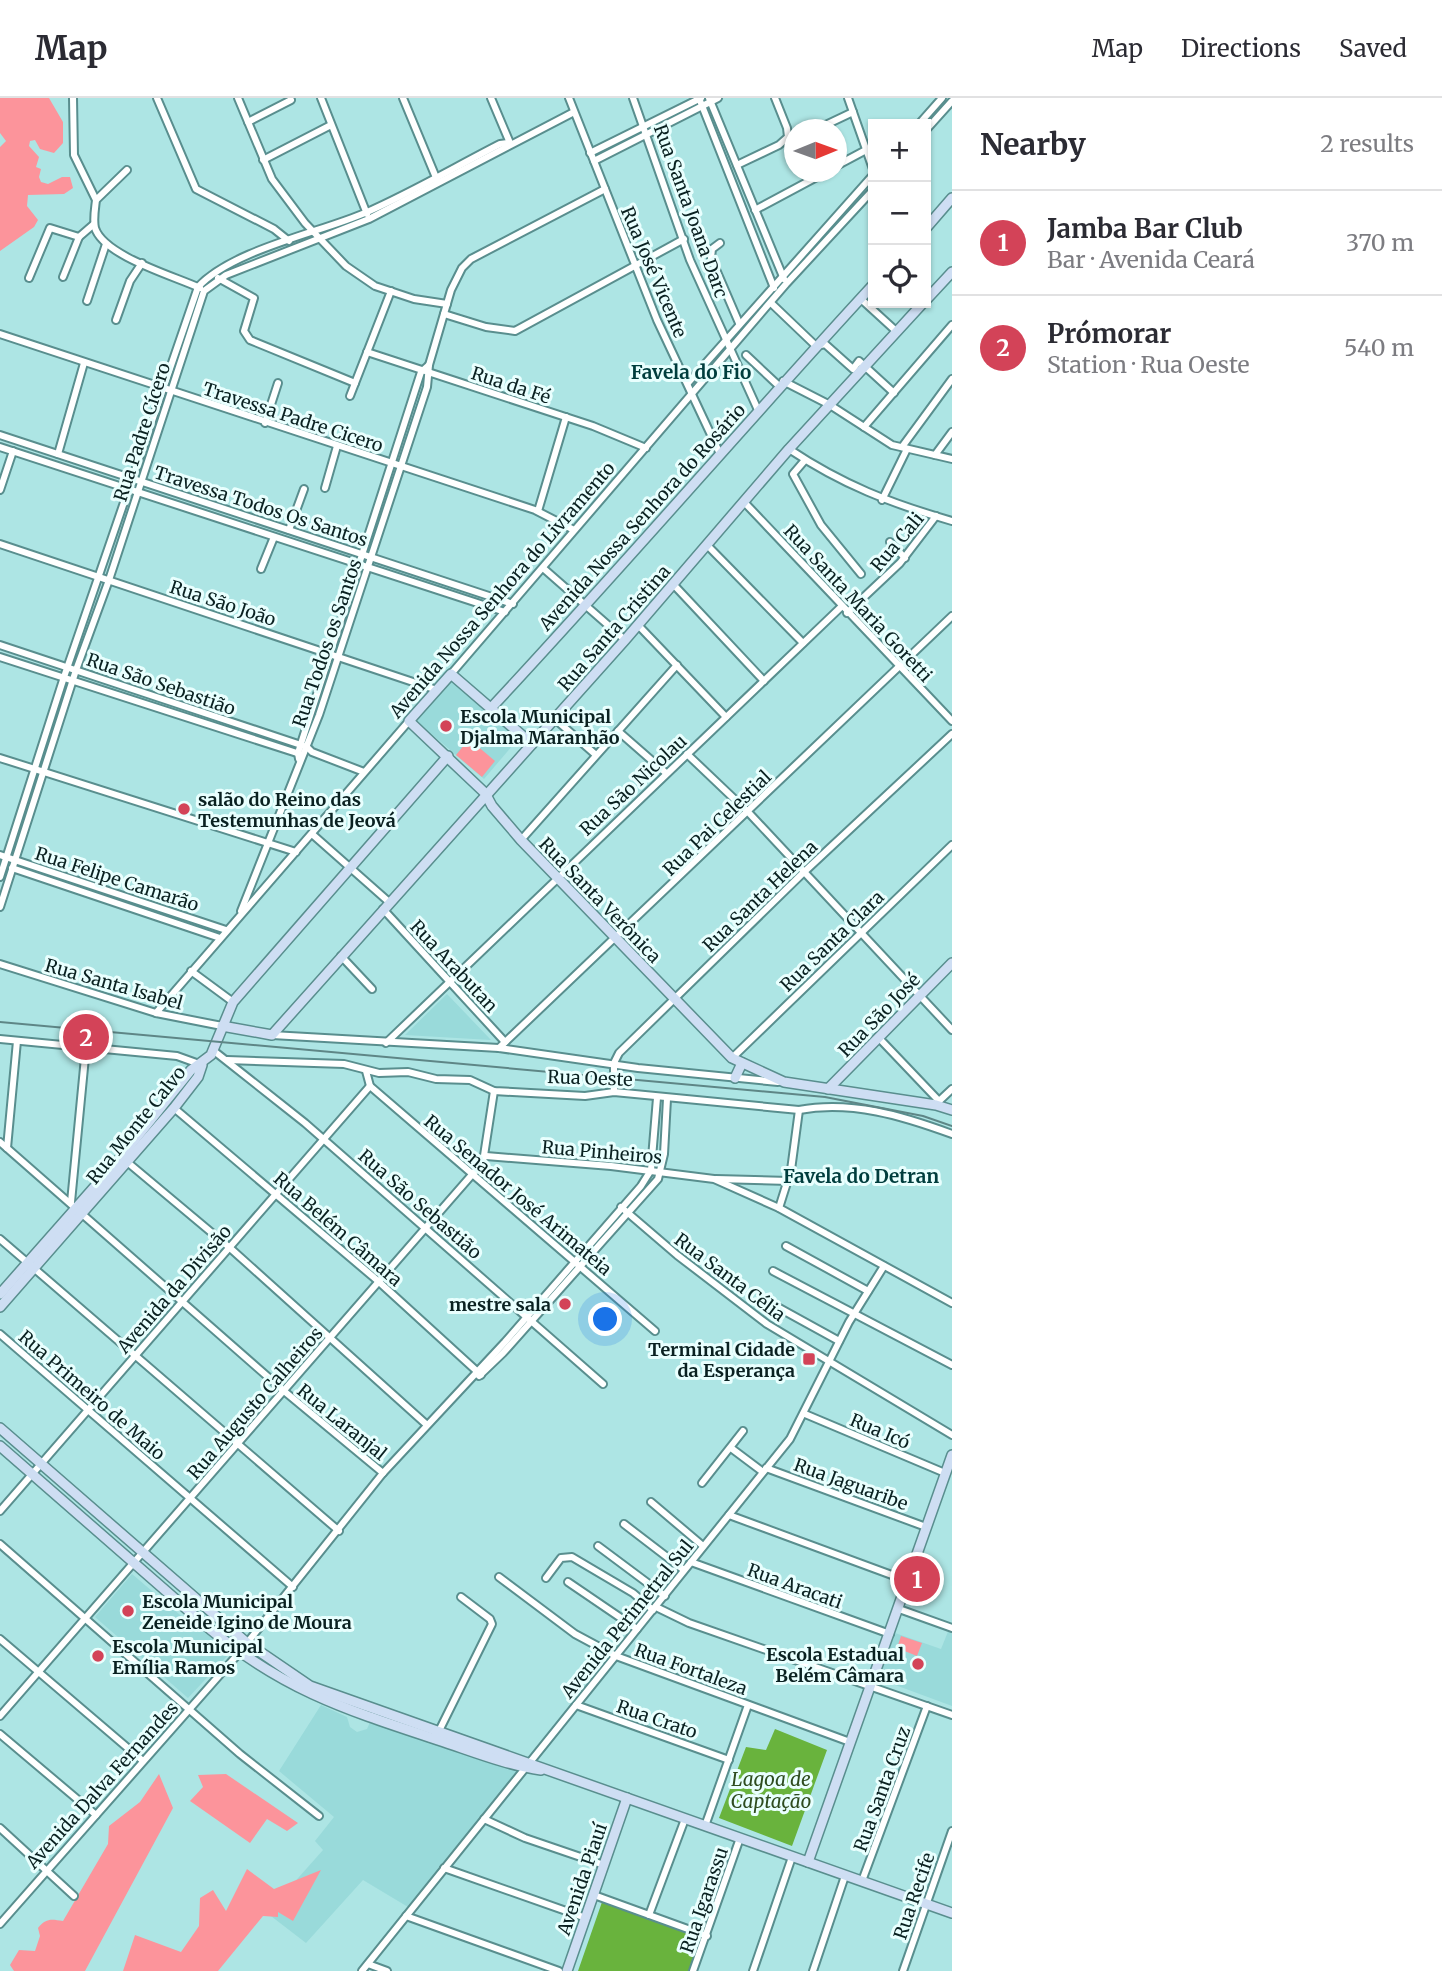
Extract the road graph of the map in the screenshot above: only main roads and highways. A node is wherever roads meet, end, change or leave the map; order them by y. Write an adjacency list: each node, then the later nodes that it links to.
1 (952, 198): 2 (main road)
2 (931, 222)
3 (951, 277): 5 (main road, Rua Santa Cristina)
4 (868, 290): 7 (main road, Avenida Nossa Senhora do Rosário)
5 (931, 295)
6 (917, 308): 9 (main road, Rua Santa Cristina)
7 (491, 708): 8 (main road, Avenida Nossa Senhora do Livramento); 9 (main road)
8 (409, 721): 10 (main road, Rua Santa Verônica)
9 (532, 744): 11 (main road, Rua Santa Cristina)
10 (448, 756): 11 (main road, Rua Santa Verônica); 13 (main road)
11 (485, 793): 14 (main road, Rua Santa Cristina); 15 (main road, Rua Santa Verônica)
12 (952, 963): 19 (main road, Rua São José)
13 (222, 1026): 14 (main road, Rua Oeste); 16 (main road)
14 (271, 1035)
15 (742, 1063): 17 (main road); 18 (main road, Rua Santa Verônica)
16 (202, 1065): 21 (main road, Rua Monte Calvo); 21 (main road, Rua Monte Calvo)
17 (735, 1078)
18 (784, 1083): 19 (main road, Rua Oeste)
19 (828, 1089): 20 (main road, Rua Oeste)
20 (952, 1110)
21 (124, 1159): 22 (main road, Rua Monte Calvo)
22 (31, 1266): 23 (main road, Rua Monte Calvo); 24 (main road, Rua Monte Calvo)
23 (0, 1294)
24 (0, 1307)
25 (0, 1428): 28 (main road)
26 (0, 1446): 28 (main road)
27 (952, 1455): 30 (main road)
28 (437, 1735): 29 (main road)
29 (626, 1798): 30 (main road); 32 (main road, Avenida Piauí)
30 (808, 1862): 31 (main road)
31 (952, 1913)
32 (567, 1971)

